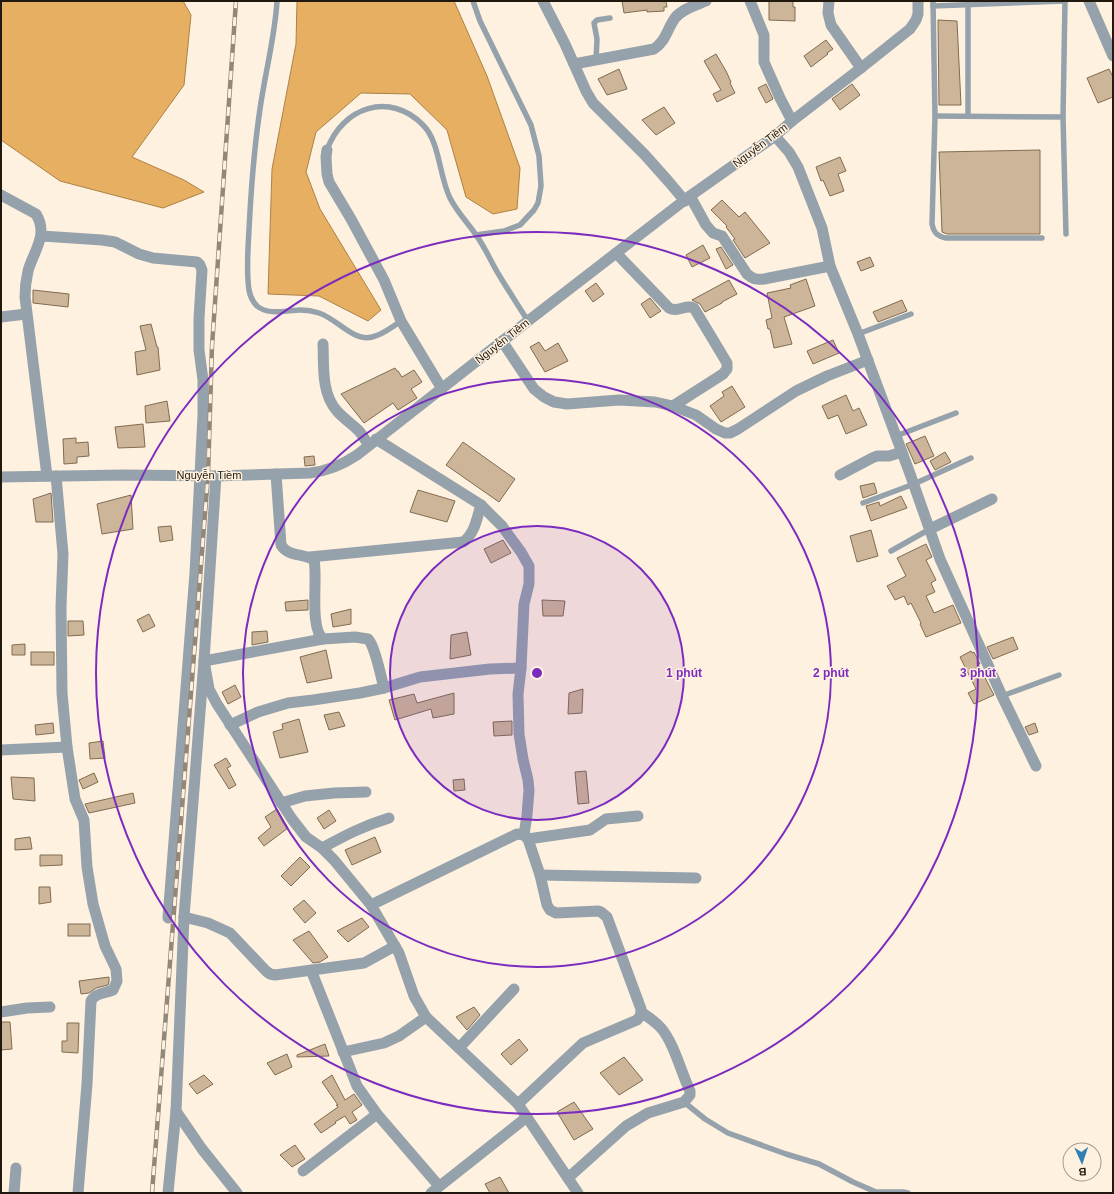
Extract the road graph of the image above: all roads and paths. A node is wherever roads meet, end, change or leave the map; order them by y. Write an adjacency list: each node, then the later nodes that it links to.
1 (277, 1): 35 (lane)
2 (473, 1): 27 (lane)
3 (543, 1): 16 (street)
4 (706, 1): 15 (street)
5 (750, 1): 21 (street)
6 (829, 1): 17 (street)
7 (918, 1): 17 (street, Nguyễn Tiềm)
8 (1065, 1): 11 (lane); 20 (lane)
9 (1089, 1): 13 (street)
10 (933, 4): 11 (lane); 18 (lane)
11 (968, 5): 19 (lane)
12 (610, 18): 15 (lane)
13 (1110, 42): 14 (street)
14 (1113, 56)
15 (596, 60): 16 (street)
16 (574, 64): 25 (street)
17 (862, 68): 21 (street, Nguyễn Tiềm)
18 (935, 116): 19 (lane); 29 (lane)
19 (968, 116): 20 (lane)
20 (1063, 117): 26 (lane)
21 (792, 121): 22 (street, Nguyễn Tiềm)
22 (775, 136): 25 (street, Nguyễn Tiềm); 31 (street)
23 (327, 150): 27 (lane); 35 (street)
24 (1, 195): 28 (street)
25 (687, 198): 30 (street, Nguyễn Tiềm); 31 (street)
26 (1066, 234)
27 (476, 235): 36 (lane)
28 (42, 236): 32 (street); 49 (street)
29 (1042, 238)
30 (616, 253): 36 (street, Nguyễn Tiềm); 42 (street)
31 (830, 266): 37 (street)
32 (26, 314): 34 (street); 51 (street)
33 (911, 314): 37 (lane)
34 (1, 317)
35 (401, 321): 41 (street)
36 (528, 321): 38 (street, Nguyễn Tiềm)
37 (858, 334): 40 (street)
38 (502, 341): 41 (street, Nguyễn Tiềm); 42 (street)
39 (323, 344): 45 (street)
40 (868, 360): 42 (street); 44 (street)
41 (442, 389): 45 (street, Nguyễn Tiềm)
42 (673, 406)
43 (956, 413): 44 (lane)
44 (896, 436): 46 (street)
45 (372, 442): 48 (street, Nguyễn Tiềm); 57 (street)
46 (902, 452): 50 (street); 54 (street)
47 (971, 458): 54 (lane)
48 (276, 474): 52 (street, Nguyễn Tiềm); 60 (street)
49 (200, 475): 51 (street, Nguyễn Tiềm); 52 (street, Nguyễn Tiềm); 81 (street)
50 (840, 475)
51 (51, 476): 53 (street, Nguyễn Tiềm); 68 (street)
52 (216, 476): 62 (street)
53 (1, 477)
54 (914, 484): 56 (lane); 58 (street)
55 (992, 499): 58 (street)
56 (862, 503)
57 (481, 504): 60 (street); 63 (street)
58 (930, 529): 59 (lane); 66 (street)
59 (891, 551)
60 (310, 557): 61 (street)
61 (323, 639): 62 (street); 65 (street)
62 (204, 661): 67 (street); 80 (street)
63 (521, 668): 65 (street); 75 (street)
64 (1059, 675): 66 (lane)
65 (384, 688): 67 (street)
66 (1002, 696): 70 (street)
67 (230, 724): 72 (street)
68 (67, 747): 69 (street); 101 (street)
69 (1, 750)
70 (1036, 766)
71 (366, 792): 72 (street)
72 (281, 803): 76 (street)
73 (638, 816): 75 (street)
74 (389, 818): 76 (street)
75 (526, 837): 77 (street); 79 (street)
76 (322, 848): 79 (street)
77 (540, 875): 78 (street); 87 (street)
78 (696, 878)
79 (371, 905): 82 (street)
80 (184, 917): 83 (street); 93 (street)
81 (168, 918)
82 (395, 946): 83 (street); 88 (street)
83 (311, 970): 90 (street)
84 (514, 989): 89 (street)
85 (50, 1007): 86 (street)
86 (1, 1012)
87 (641, 1012): 91 (street); 92 (street)
88 (426, 1017): 89 (street); 90 (street)
89 (459, 1048): 92 (street)
90 (343, 1052): 94 (street)
91 (684, 1102): 98 (street); 105 (lane)
92 (518, 1104): 95 (street)
93 (176, 1111): 102 (street); 103 (street)
94 (377, 1114): 97 (street); 99 (street)
95 (527, 1117): 98 (street); 99 (street)
96 (16, 1168): 100 (street)
97 (303, 1171)
98 (568, 1178): 104 (street)
99 (435, 1190)
100 (14, 1193)
101 (78, 1193)
102 (168, 1193)
103 (237, 1193)
104 (578, 1193)
105 (908, 1193)

